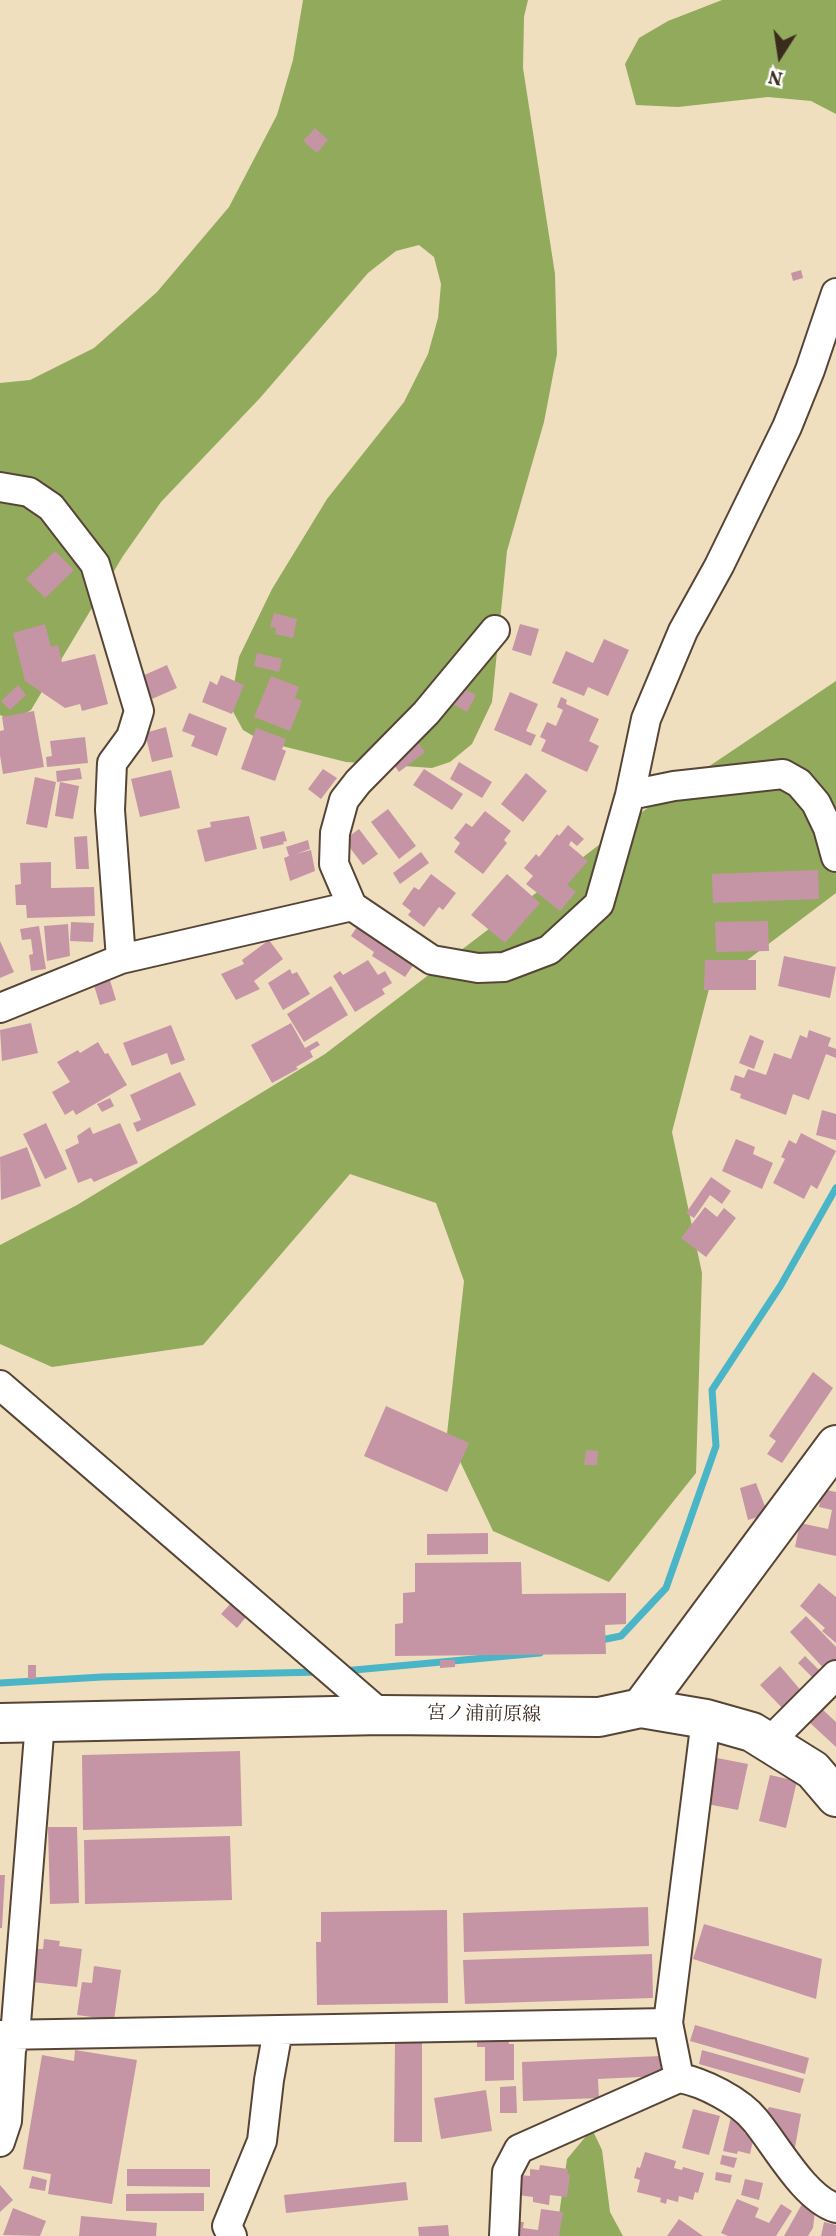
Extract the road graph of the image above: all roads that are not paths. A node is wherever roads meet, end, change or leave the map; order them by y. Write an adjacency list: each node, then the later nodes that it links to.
1 (836, 293): 4 (street)
2 (0, 487): 7 (street)
3 (495, 630): 6 (street)
4 (630, 795): 5 (street); 6 (street)
5 (836, 856)
6 (352, 906): 7 (street)
7 (121, 958): 8 (street)
8 (0, 1008)
9 (0, 1385): 13 (street)
10 (836, 1445): 12 (main road)
11 (836, 1675): 17 (street)
12 (641, 1707): 13 (main road, 宮ノ浦前原線); 14 (main road)
13 (382, 1715): 15 (main road, 宮ノ浦前原線)
14 (706, 1719): 17 (main road); 19 (street)
15 (40, 1722): 16 (main road, 宮ノ浦前原線); 21 (street)
16 (0, 1723)
17 (769, 1742): 18 (main road)
18 (836, 1797)
19 (668, 2024): 20 (street); 22 (street)
20 (278, 2030): 21 (street); 25 (street)
21 (7, 2035): 23 (street)
22 (680, 2078): 24 (street); 26 (street)
23 (0, 2142)
24 (836, 2208)
25 (232, 2236)
26 (504, 2236)

